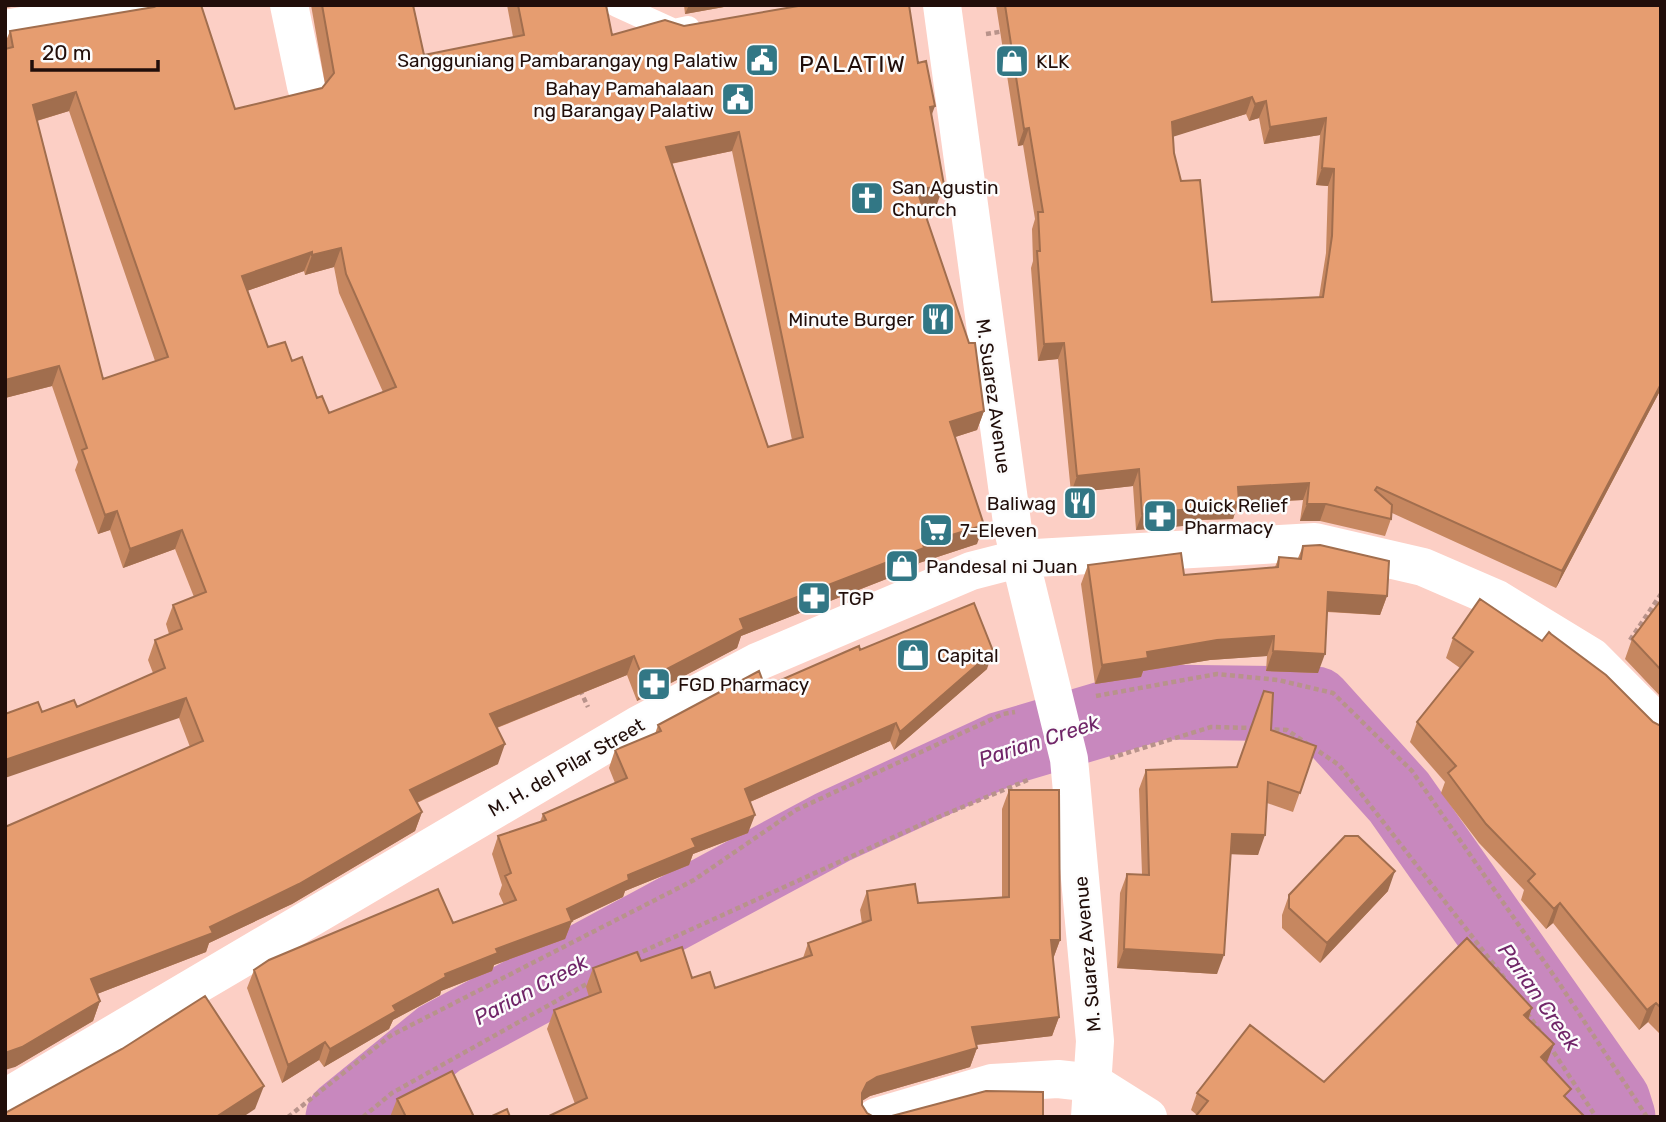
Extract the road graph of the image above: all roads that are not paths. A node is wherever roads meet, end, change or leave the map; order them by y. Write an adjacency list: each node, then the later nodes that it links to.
1 (144, 5): 6 (street)
2 (289, 5): 7 (street)
3 (617, 5): 5 (lane)
4 (944, 23): 8 (street, M. Suarez Avenue)
5 (714, 24)
6 (5, 29)
7 (306, 86)
8 (1018, 559): 9 (street, M. H. del Pilar Street); 10 (street, M. H. del Pilar Street); 11 (street, M. Suarez Avenue)
9 (1661, 726)
10 (5, 1098)
11 (1092, 1100): 12 (street); 13 (street)
12 (876, 1117)
13 (1148, 1117)

